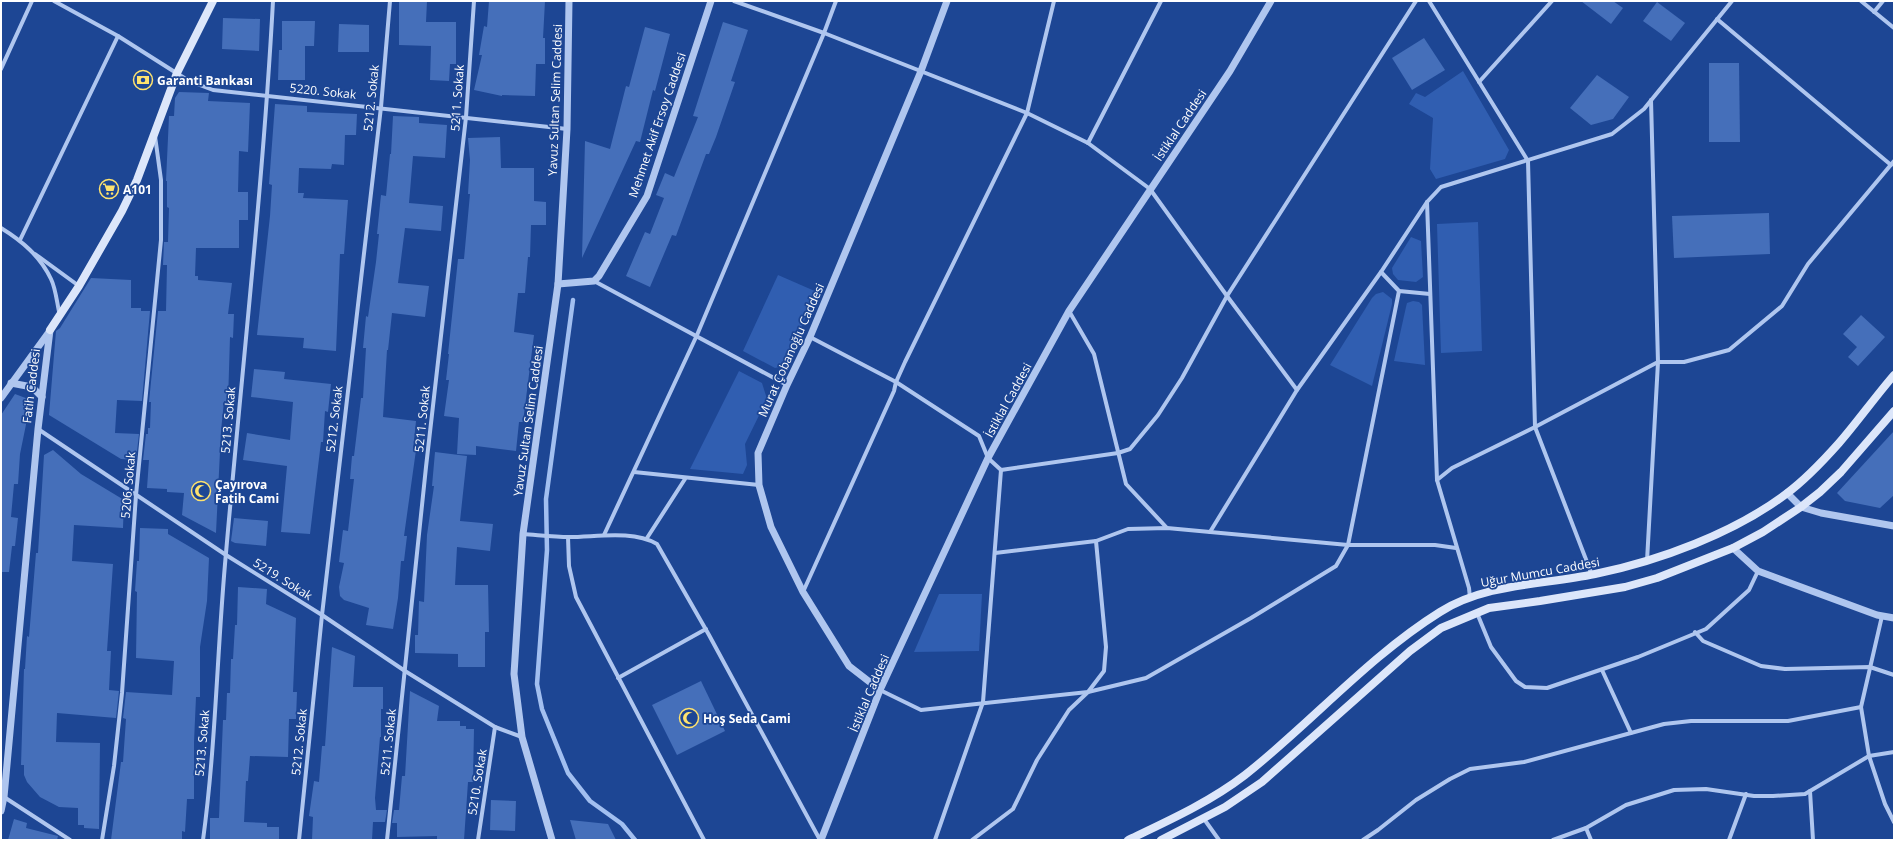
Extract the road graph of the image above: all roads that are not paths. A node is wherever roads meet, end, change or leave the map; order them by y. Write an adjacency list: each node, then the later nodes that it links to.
1 (32, 1): 26 (street)
2 (54, 1): 25 (street, 5220. Sokak)
3 (212, 1): 28 (main road, Fatih Caddesi)
4 (274, 1): 30 (street, 5213. Sokak)
5 (390, 1): 32 (street, 5212. Sokak)
6 (474, 1): 34 (street, 5211. Sokak)
7 (569, 1): 35 (street, Yavuz Sultan Selim Caddesi)
8 (711, 1): 47 (street, Mehmet Akif Ersoy Caddesi)
9 (734, 1): 24 (street)
10 (836, 1): 24 (street)
11 (947, 1): 27 (street, Murat Çobanoğlu Caddesi)
12 (1054, 1): 33 (street)
13 (1161, 1): 37 (street)
14 (1271, 1): 41 (street, İstiklal Caddesi)
15 (1416, 1): 52 (street)
16 (1429, 1): 29 (street)
17 (1552, 1): 29 (street)
18 (1732, 1): 22 (street)
19 (1861, 1): 21 (street)
20 (1883, 1): 21 (street)
21 (1874, 12): 23 (street)
22 (1717, 20): 31 (street); 40 (street)
23 (1894, 28)
24 (824, 33): 27 (street); 56 (street)
25 (118, 36): 28 (street, 5220. Sokak); 44 (street)
26 (1, 69)
27 (921, 71): 33 (street); 57 (street, Murat Çobanoğlu Caddesi)
28 (177, 73): 30 (street, 5220. Sokak); 36 (main road, Fatih Caddesi)
29 (1479, 82): 38 (street)
30 (268, 96): 32 (street, 5220. Sokak); 91 (street, 5213. Sokak)
31 (1651, 100): 38 (street); 58 (street)
32 (380, 107): 34 (street, 5220. Sokak); 98 (street, 5212. Sokak)
33 (1027, 113): 37 (street); 60 (street)
34 (466, 118): 35 (street, 5220. Sokak); 105 (street, 5211. Sokak)
35 (567, 129): 48 (street, Yavuz Sultan Selim Caddesi)
36 (155, 132): 49 (main road, Fatih Caddesi); 77 (street, 5206. Sokak)
37 (1088, 143): 41 (street)
38 (1528, 160): 42 (street); 67 (street)
39 (1894, 161): 40 (street)
40 (1891, 165): 58 (street)
41 (1150, 190): 52 (street); 53 (street, İstiklal Caddesi)
42 (1427, 202): 46 (street); 51 (street)
43 (1, 228): 44 (street)
44 (20, 240): 45 (street)
45 (34, 253): 49 (street); 54 (street)
46 (1381, 272): 50 (street); 63 (street)
47 (594, 281): 48 (street); 56 (street)
48 (558, 284): 82 (street, Yavuz Sultan Selim Caddesi)
49 (79, 286): 54 (main road, Fatih Caddesi)
50 (1400, 291): 51 (street); 87 (street)
51 (1430, 294): 74 (street)
52 (1227, 296): 63 (street); 69 (street)
53 (1070, 311): 69 (street); 70 (street, İstiklal Caddesi)
54 (60, 316): 55 (main road, Fatih Caddesi)
55 (50, 330): 61 (street); 64 (street, Fatih Caddesi)
56 (697, 335): 62 (street); 72 (street)
57 (810, 337): 60 (street); 62 (street, Murat Çobanoğlu Caddesi)
58 (1658, 362): 67 (street); 92 (street)
59 (1894, 375): 76 (main road, Uğur Mumcu Caddesi)
60 (896, 382): 70 (street); 95 (street)
61 (11, 383): 64 (street); 65 (street)
62 (787, 385): 75 (street, Murat Çobanoğlu Caddesi)
63 (1297, 390): 81 (street)
64 (42, 397): 68 (street, Fatih Caddesi)
65 (1, 398)
66 (1894, 411): 78 (main road)
67 (1535, 427): 74 (street); 94 (street)
68 (38, 429): 77 (street, 5219. Sokak); 119 (street, Fatih Caddesi)
69 (1118, 453): 71 (street); 80 (street)
70 (988, 458): 71 (street); 108 (street, İstiklal Caddesi)
71 (1001, 470): 90 (street)
72 (634, 472): 73 (street); 83 (street)
73 (685, 479): 75 (street); 85 (street)
74 (1437, 480): 88 (street)
75 (759, 486): 95 (street, Murat Çobanoğlu Caddesi)
76 (1786, 494): 78 (street); 92 (main road, Uğur Mumcu Caddesi)
77 (136, 495): 91 (street, 5219. Sokak); 125 (street, 5206. Sokak)
78 (1801, 507): 79 (street); 89 (main road)
79 (1894, 526)
80 (1167, 528): 81 (street); 86 (street)
81 (1210, 532): 87 (street)
82 (523, 534): 84 (street); 114 (street, Yavuz Sultan Selim Caddesi)
83 (604, 535): 84 (street); 85 (street)
84 (568, 537): 107 (street)
85 (647, 538): 101 (street)
86 (1096, 541): 90 (street); 109 (street)
87 (1348, 545): 88 (street); 109 (street)
88 (1456, 548): 96 (street)
89 (1733, 548): 93 (street); 97 (main road)
90 (995, 553): 110 (street)
91 (226, 555): 98 (street, 5219. Sokak); 126 (street, 5213. Sokak)
92 (1647, 561): 94 (main road, Uğur Mumcu Caddesi)
93 (1758, 571): 99 (street); 102 (street)
94 (1592, 575): 96 (main road, Uğur Mumcu Caddesi)
95 (803, 592): 108 (street, Murat Çobanoğlu Caddesi)
96 (1470, 598): 135 (main road, Uğur Mumcu Caddesi)
97 (1477, 613): 104 (street); 121 (main road)
98 (322, 615): 105 (street, 5219. Sokak); 127 (street, 5212. Sokak)
99 (1882, 616): 100 (street); 103 (street)
100 (1894, 618)
101 (706, 629): 107 (street); 132 (street)
102 (1695, 632): 103 (street); 104 (street)
103 (1870, 667): 106 (street); 111 (street)
104 (1602, 670): 113 (street)
105 (405, 671): 112 (street, 5219. Sokak); 128 (street, 5211. Sokak)
106 (1894, 675)
107 (618, 678): 131 (street)
108 (880, 690): 110 (street); 132 (street, İstiklal Caddesi)
109 (1088, 692): 110 (street); 134 (street)
110 (983, 702): 133 (street)
111 (1861, 706): 113 (street); 116 (street)
112 (495, 727): 114 (street, 5219. Sokak); 129 (street, 5210. Sokak)
113 (1631, 733): 138 (street)
114 (522, 737): 130 (street, Yavuz Sultan Selim Caddesi)
115 (1894, 752): 116 (street)
116 (1869, 756): 117 (street); 122 (street)
117 (1810, 791): 118 (street); 142 (street)
118 (1746, 794): 123 (street); 141 (street)
119 (4, 797): 120 (street, Fatih Caddesi); 124 (street)
120 (1, 811)
121 (1204, 819): 136 (main road); 137 (street)
122 (1894, 822)
123 (1586, 828): 139 (street); 140 (street)
124 (70, 840)
125 (102, 840)
126 (203, 840)
127 (299, 840)
128 (387, 840)
129 (478, 840)
130 (552, 840)
131 (704, 840)
132 (821, 840)
133 (935, 840)
134 (972, 840)
135 (1128, 840)
136 (1161, 840)
137 (1219, 840)
138 (1363, 840)
139 (1553, 840)
140 (1591, 840)
141 (1730, 840)
142 (1813, 840)

